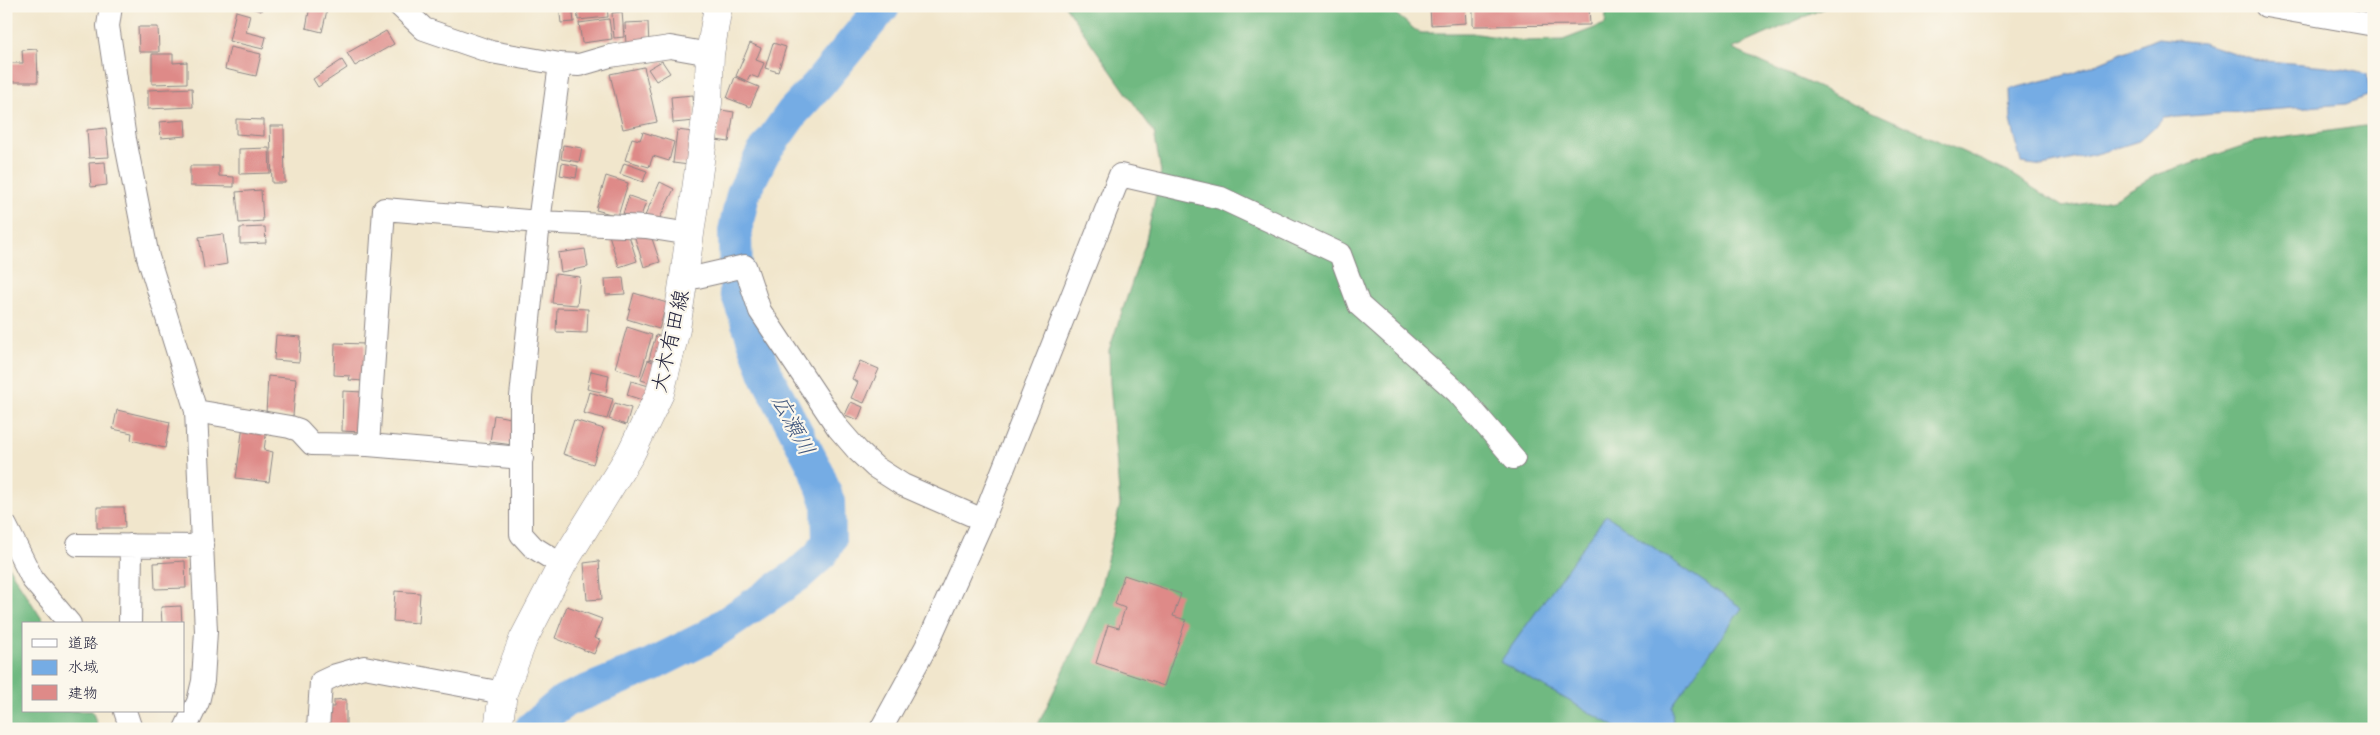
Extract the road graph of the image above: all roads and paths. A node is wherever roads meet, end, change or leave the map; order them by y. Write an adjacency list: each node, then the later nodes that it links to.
1 (111, 6): 11 (street)
2 (400, 6): 7 (street)
3 (718, 6): 6 (main road, 大木有田線)
4 (2266, 6): 5 (street)
5 (2374, 25)
6 (710, 54): 7 (street); 9 (main road, 大木有田線)
7 (560, 64): 8 (street)
8 (538, 222): 9 (street); 12 (street); 13 (street)
9 (690, 234): 10 (main road, 大木有田線)
10 (691, 274): 15 (street); 20 (main road, 大木有田線)
11 (196, 411): 12 (street); 19 (street)
12 (368, 445): 13 (street)
13 (522, 458): 20 (street)
14 (1514, 458): 15 (street)
15 (983, 520): 29 (street)
16 (6, 526): 21 (street)
17 (78, 545): 18 (street)
18 (131, 545): 19 (street); 22 (street)
19 (203, 546): 26 (street)
20 (562, 565): 23 (main road, 大木有田線)
21 (68, 622)
22 (130, 622)
23 (503, 693): 27 (street); 28 (main road, 大木有田線)
24 (125, 712): 25 (street)
25 (132, 729)
26 (185, 729)
27 (318, 729)
28 (498, 729)
29 (881, 729)

